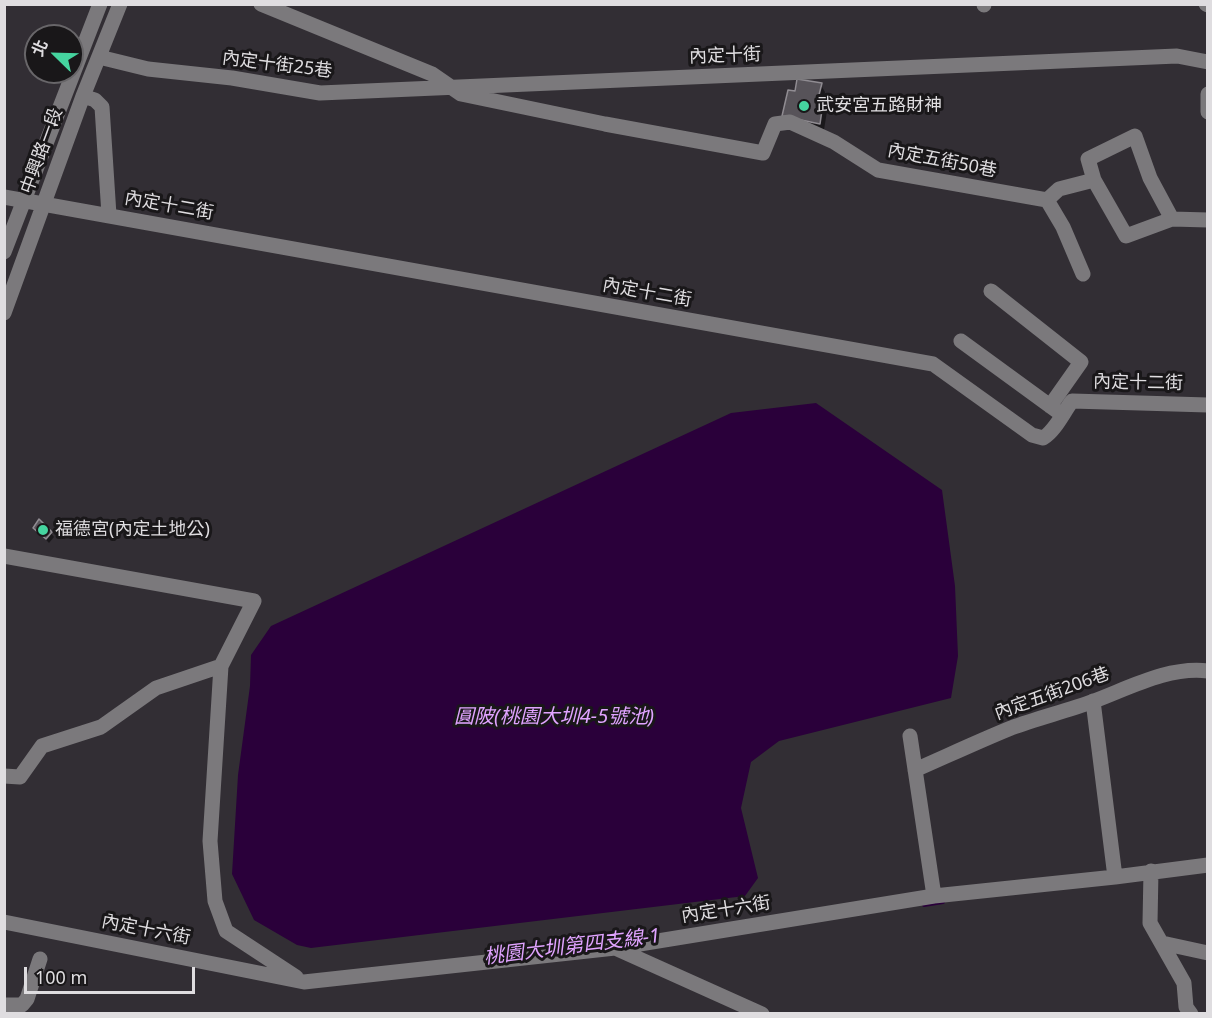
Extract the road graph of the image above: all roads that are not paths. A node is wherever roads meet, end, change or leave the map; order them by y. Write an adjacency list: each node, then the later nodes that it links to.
1 (100, 4): 12 (street, 中興路一段)
2 (120, 4): 4 (street, 中興路一段)
3 (261, 4): 6 (street)
4 (99, 57): 6 (street, 內定十街25巷); 8 (street, 中興路一段)
5 (1208, 62): 6 (street, 內定十街)
6 (452, 86): 13 (street, 內定五街50巷)
7 (1208, 94): 9 (street)
8 (83, 96): 14 (street, 中興路一段); 15 (street)
9 (1208, 112)
10 (1094, 180): 13 (street); 16 (street); 16 (street)
11 (4, 197): 12 (street)
12 (24, 200): 14 (street, 內定十二街); 18 (street, 中興路一段)
13 (1047, 200): 19 (street)
14 (44, 203): 15 (street, 內定十二街); 20 (street, 中興路一段)
15 (109, 215): 25 (street, 內定十二街)
16 (1172, 219): 17 (street)
17 (1208, 220)
18 (4, 252)
19 (1083, 274)
20 (9, 284): 22 (street, 中興路一段)
21 (991, 291): 25 (street)
22 (4, 313)
23 (961, 341): 25 (street)
24 (1208, 405): 25 (street, 內定十二街)
25 (1056, 410)
26 (4, 556): 27 (street)
27 (220, 666): 32 (street); 42 (street)
28 (1208, 671): 29 (street, 內定五街206巷)
29 (1094, 701): 31 (street, 內定五街206巷); 35 (street)
30 (910, 736): 31 (street)
31 (915, 770): 36 (street)
32 (4, 776)
33 (1208, 865): 34 (street, 內定十六街)
34 (1151, 871): 35 (street, 內定十六街); 38 (street)
35 (1115, 877): 36 (street, 內定十六街)
36 (934, 896): 39 (street, 內定十六街)
37 (4, 922): 42 (street, 內定十六街)
38 (1162, 943): 40 (street); 45 (street)
39 (615, 948): 42 (street, 內定十六街); 44 (street)
40 (1208, 953)
41 (40, 959): 43 (street)
42 (304, 982)
43 (4, 1005)
44 (762, 1014)
45 (1191, 1014)

